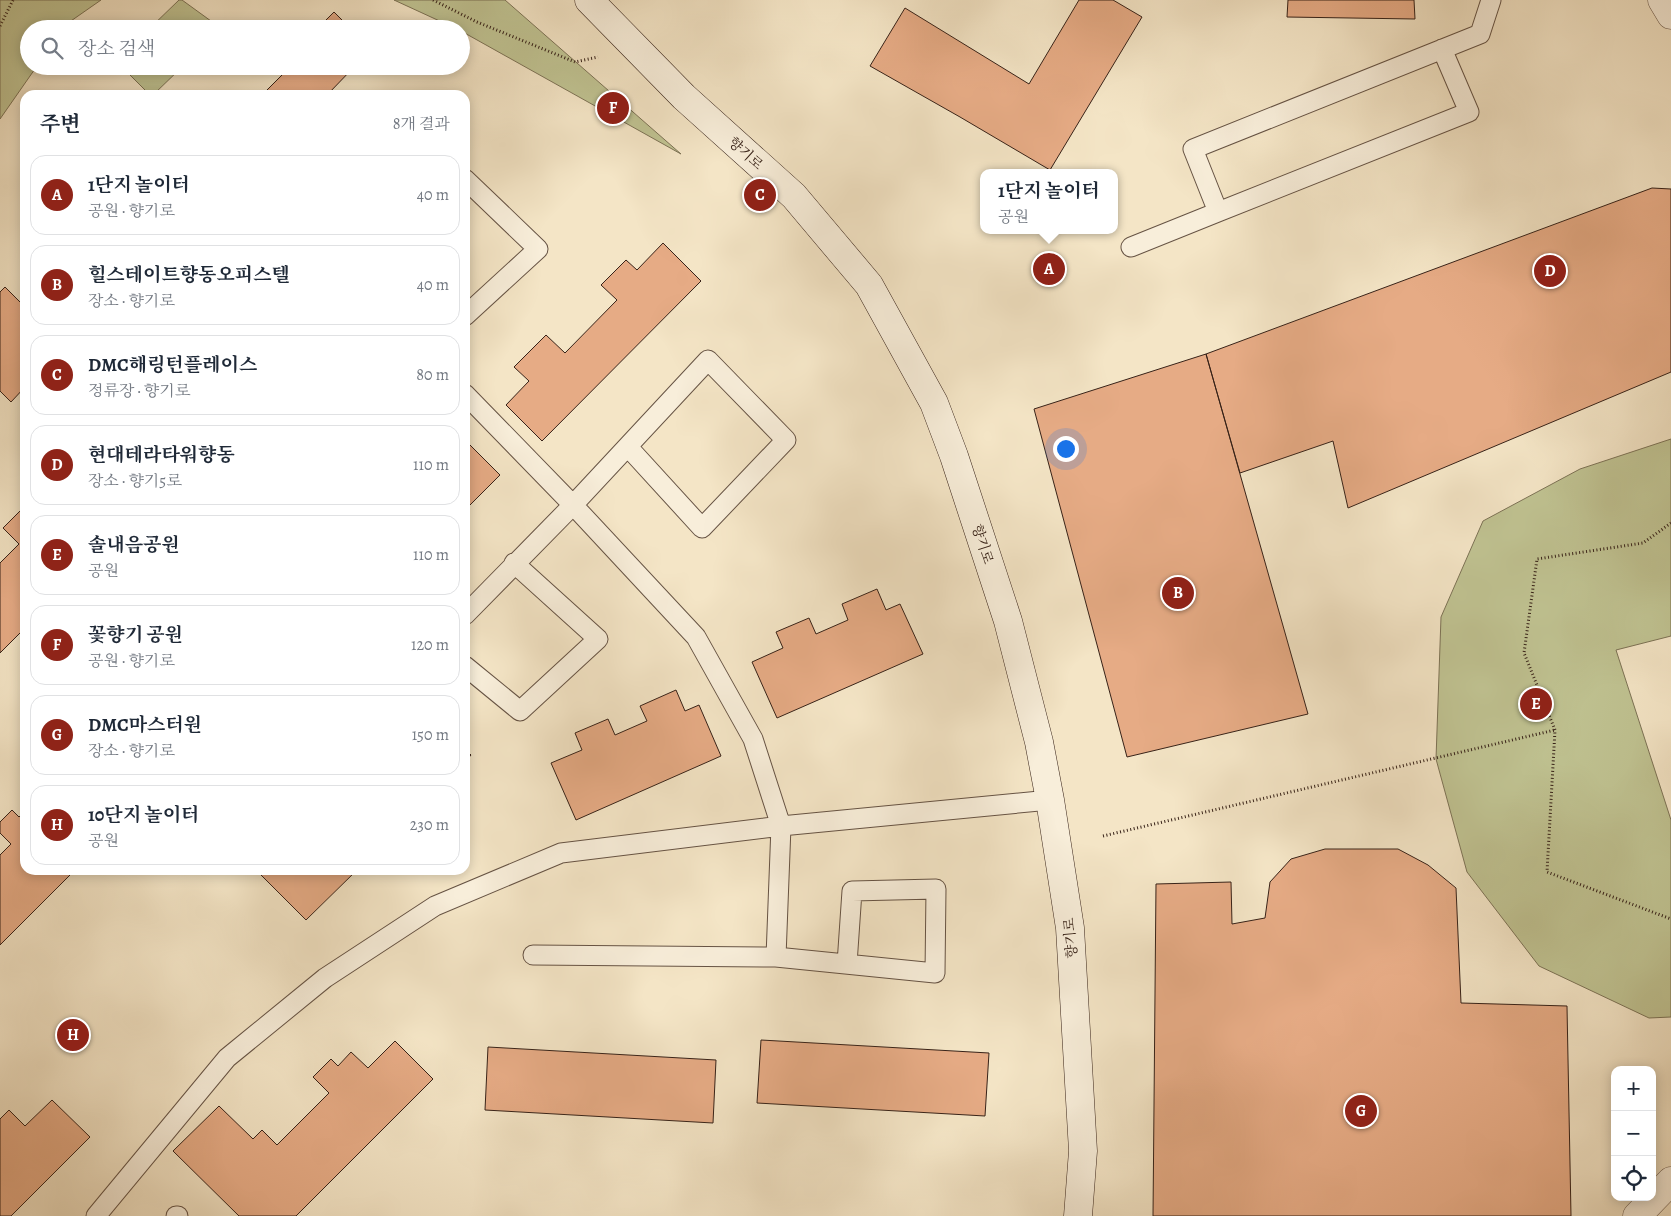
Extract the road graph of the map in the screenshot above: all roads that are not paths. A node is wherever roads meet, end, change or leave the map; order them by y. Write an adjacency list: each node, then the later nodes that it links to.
1 (589, 0): 16 (main road, 향기로)
2 (1491, 0): 5 (lane)
3 (1662, 0): 4 (main road)
4 (1671, 14)
5 (1442, 49): 7 (lane); 7 (lane)
6 (470, 184): 9 (lane)
7 (1218, 212): 8 (lane)
8 (1131, 247)
9 (470, 305)
10 (470, 399): 12 (lane)
11 (628, 447): 11 (lane); 12 (lane)
12 (573, 505): 13 (lane); 17 (lane)
13 (514, 563): 14 (lane); 15 (lane)
14 (470, 610)
15 (470, 670)
16 (1050, 800): 17 (lane); 23 (main road, 향기로)
17 (781, 826): 19 (lane); 22 (lane)
18 (533, 955): 19 (lane)
19 (776, 957): 20 (lane)
20 (847, 964): 20 (lane)
21 (1671, 1180): 24 (main road)
22 (96, 1216)
23 (1078, 1216)
24 (1638, 1216)

